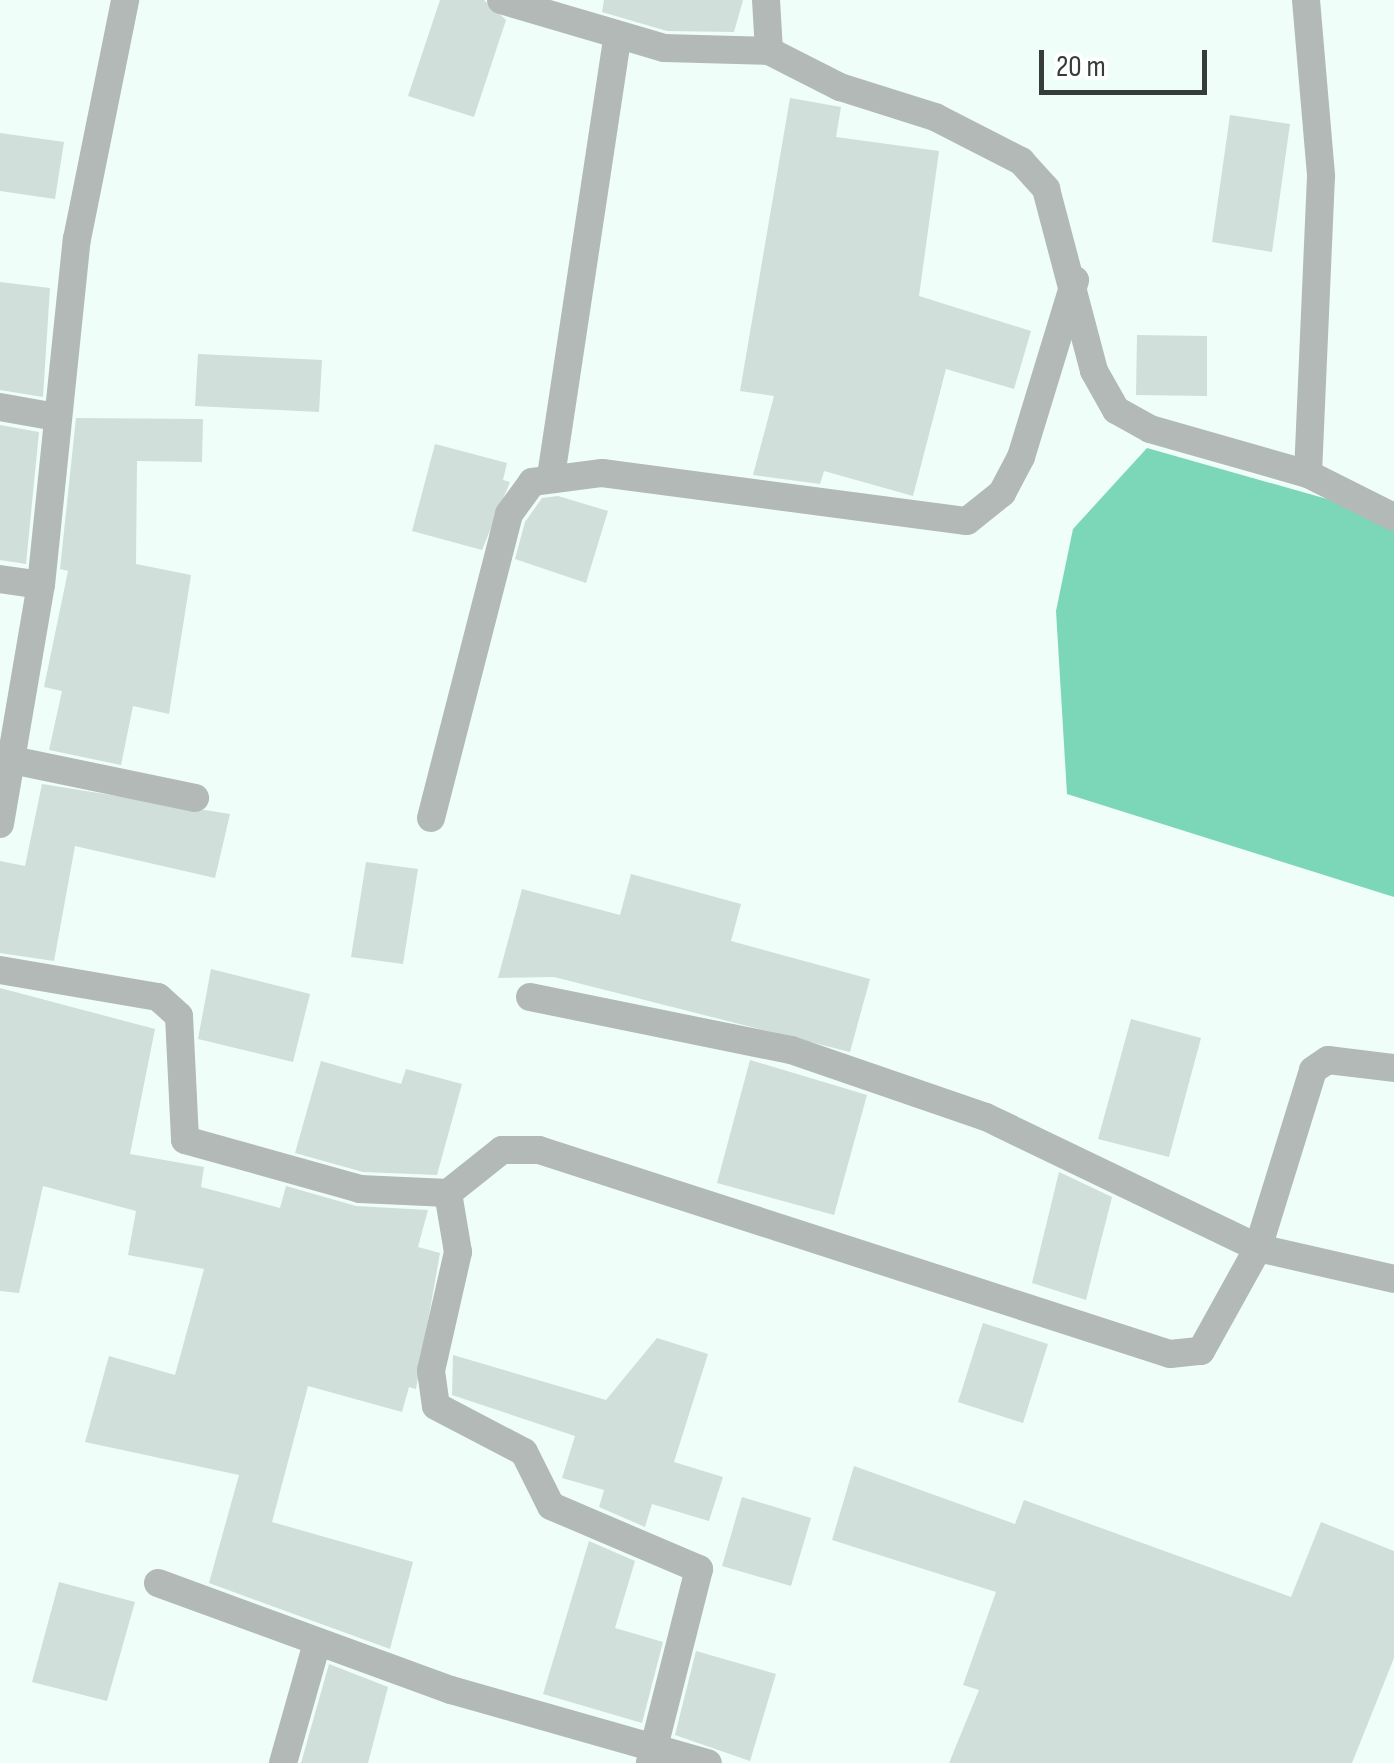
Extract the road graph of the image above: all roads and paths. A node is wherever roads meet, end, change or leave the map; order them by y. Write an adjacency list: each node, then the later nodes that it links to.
1 (125, 0): 9 (street)
2 (500, 0): 5 (street)
3 (766, 0): 6 (street)
4 (1306, 0): 10 (street)
5 (618, 35): 6 (street); 11 (street)
6 (769, 51): 7 (street)
7 (1074, 280): 10 (street); 11 (street)
8 (0, 407): 9 (street)
9 (56, 417): 14 (street)
10 (1308, 474): 12 (street)
11 (550, 476): 17 (street)
12 (1394, 516)
13 (0, 579): 14 (street)
14 (41, 585): 15 (street)
15 (12, 760): 16 (street); 18 (street)
16 (195, 798)
17 (431, 818)
18 (0, 824)
19 (0, 970): 22 (street)
20 (530, 998): 23 (street)
21 (1394, 1068): 23 (street)
22 (448, 1194): 23 (street); 27 (street)
23 (1258, 1248): 24 (street)
24 (1394, 1279)
25 (158, 1582): 26 (street)
26 (317, 1643): 27 (street); 28 (street)
27 (652, 1755): 29 (street)
28 (283, 1763)
29 (708, 1763)

